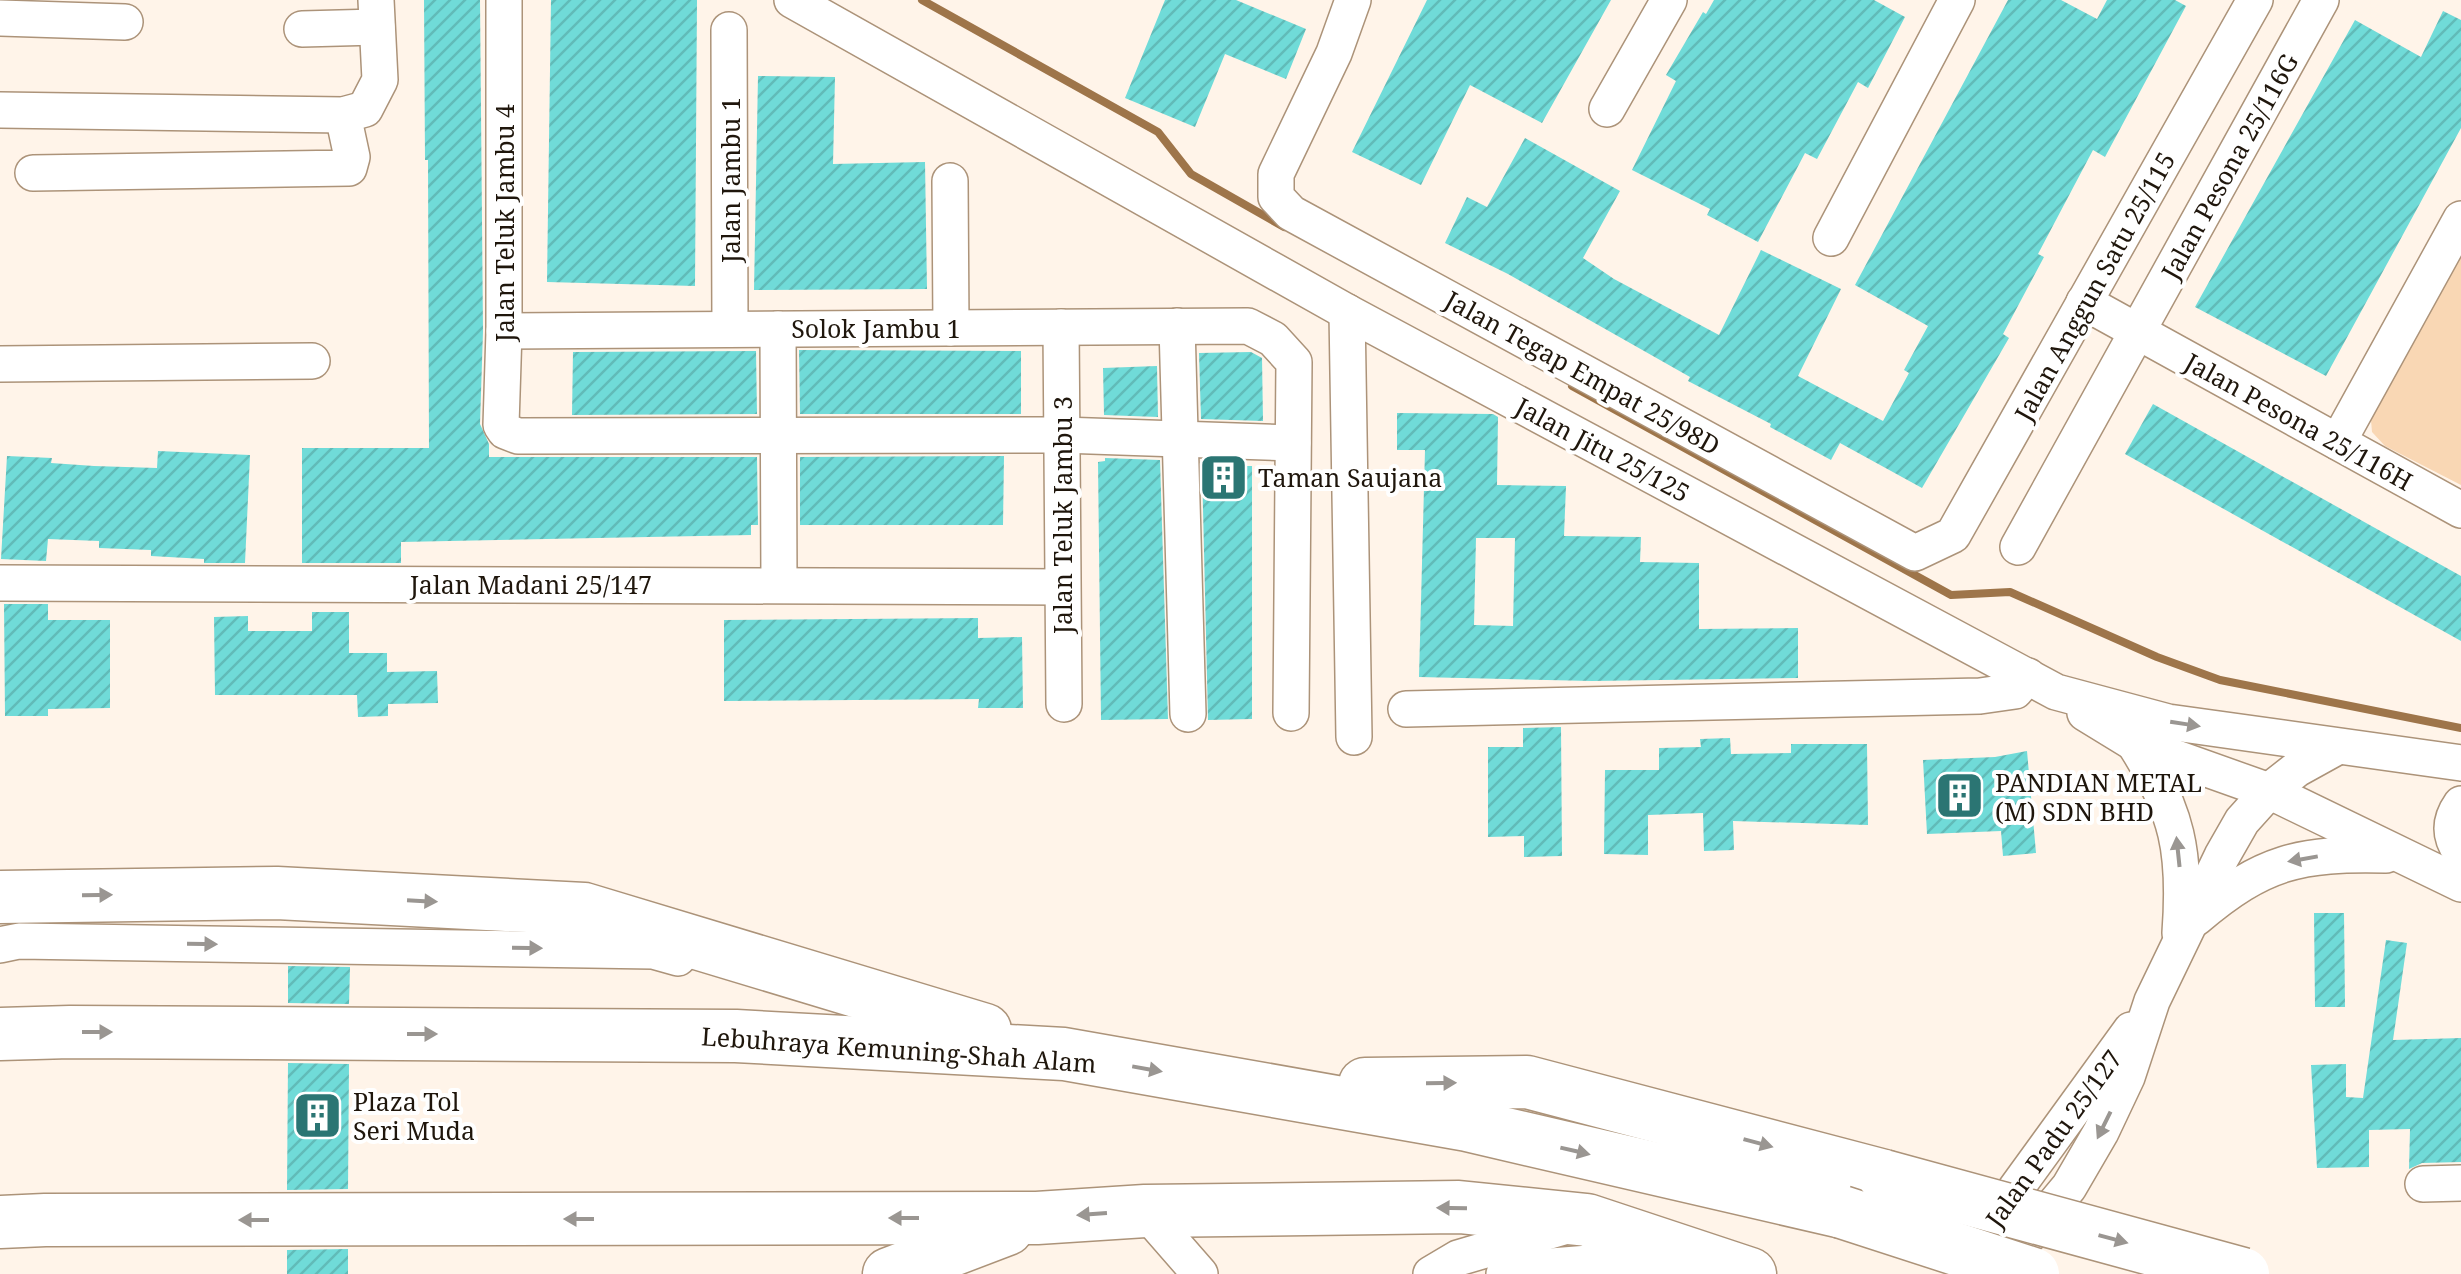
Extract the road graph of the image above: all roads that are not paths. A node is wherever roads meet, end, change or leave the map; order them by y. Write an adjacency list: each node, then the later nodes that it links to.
1 (504, 0): 27 (street, Jalan Teluk Jambu 4)
2 (792, 0): 21 (street, Jalan Jitu 25/125)
3 (1353, 0): 40 (street, Jalan Tegap Empat 25/98D)
4 (1669, 0): 13 (street)
5 (1957, 0): 19 (street)
6 (2254, 0): 20 (street, Jalan Anggun Satu 25/115)
7 (2320, 0): 28 (street, Jalan Pesona 25/116G)
8 (376, 13): 11 (street); 15 (street)
9 (0, 18): 10 (street)
10 (126, 22)
11 (302, 28)
12 (729, 30): 25 (street, Jalan Jambu 1)
13 (1607, 109)
14 (0, 110): 15 (street)
15 (343, 115): 16 (street)
16 (33, 173)
17 (950, 180): 24 (street)
18 (2461, 220): 36 (street)
19 (1832, 238)
20 (2084, 302): 28 (street, Jalan Pesona 25/116H); 40 (street, Jalan Anggun Satu 25/115)
21 (1348, 312): 31 (street); 44 (street, Jalan Jitu 25/125)
22 (1177, 326): 23 (street, Solok Jambu 1); 32 (street, Solok Jambu 1); 35 (street)
23 (1061, 327): 24 (street, Solok Jambu 1); 33 (street, Jalan Teluk Jambu 3)
24 (951, 328): 26 (street, Solok Jambu 1)
25 (730, 329): 26 (street, Solok Jambu 1); 27 (street, Solok Jambu 1)
26 (778, 329): 34 (street)
27 (504, 331): 34 (street, Jalan Teluk Jambu 4)
28 (2138, 331): 36 (street, Jalan Pesona 25/116H); 39 (street, Jalan Pesona 25/116G)
29 (312, 362): 30 (street)
30 (0, 364)
31 (1347, 399): 32 (street); 49 (street)
32 (1294, 403): 37 (street)
33 (1062, 436): 34 (street); 35 (street); 43 (street, Jalan Teluk Jambu 3)
34 (779, 438): 42 (street)
35 (1180, 442): 37 (street); 48 (street)
36 (2338, 442): 38 (street, Jalan Pesona 25/116H)
37 (1293, 443): 47 (street)
38 (2461, 510)
39 (2018, 547)
40 (1915, 553)
41 (0, 583): 42 (street, Jalan Madani 25/147)
42 (779, 585): 43 (street, Jalan Madani 25/147)
43 (1062, 587): 45 (street, Jalan Teluk Jambu 3)
44 (2042, 684): 46 (street); 50 (street); 51 (street, Jalan Jitu 25/125, one-way to 51)
45 (1064, 704)
46 (1406, 709)
47 (1292, 713)
48 (1188, 714)
49 (1354, 737)
50 (2134, 743): 53 (street); 59 (street, one-way to 50)
51 (2335, 748): 52 (street, Jalan Jitu 25/125); 53 (street, Jalan Padu 25/127)
52 (2461, 763)
53 (2269, 791): 56 (street); 59 (street, Jalan Padu 25/127)
54 (2461, 804): 55 (street)
55 (2461, 853)
56 (2400, 855): 57 (street); 59 (street, one-way to 59)
57 (2461, 884)
58 (0, 897): 64 (highway, one-way to 64)
59 (2185, 936): 61 (street, Jalan Padu 25/127)
60 (0, 944): 63 (street, one-way to 63)
61 (2152, 1001): 78 (street, Jalan Padu 25/127); 79 (street, Jalan Padu 25/127, one-way to 79)
62 (0, 1034): 63 (highway, Lebuhraya Kemuning-Shah Alam, one-way to 63)
63 (970, 1049): 64 (highway, Lebuhraya Kemuning-Shah Alam)
64 (1064, 1054): 65 (highway, Lebuhraya Kemuning-Shah Alam, one-way to 65)
65 (1239, 1085): 80 (highway, Lebuhraya Kemuning-Shah Alam, one-way to 80, bridge); 81 (highway, one-way to 81, bridge)
66 (2423, 1184): 67 (street)
67 (2461, 1184)
68 (1145, 1211): 69 (highway, one-way to 69); 70 (highway, one-way to 68); 73 (street)
69 (1037, 1218): 71 (highway, one-way to 71); 72 (highway)
70 (1587, 1220): 74 (street); 77 (highway)
71 (0, 1222)
72 (888, 1274)
73 (1200, 1274)
74 (1431, 1274)
75 (1504, 1274): 76 (street)
76 (1694, 1274)
77 (1750, 1274)
78 (1953, 1274)
79 (1997, 1274)
80 (2033, 1274)
81 (2242, 1274)

